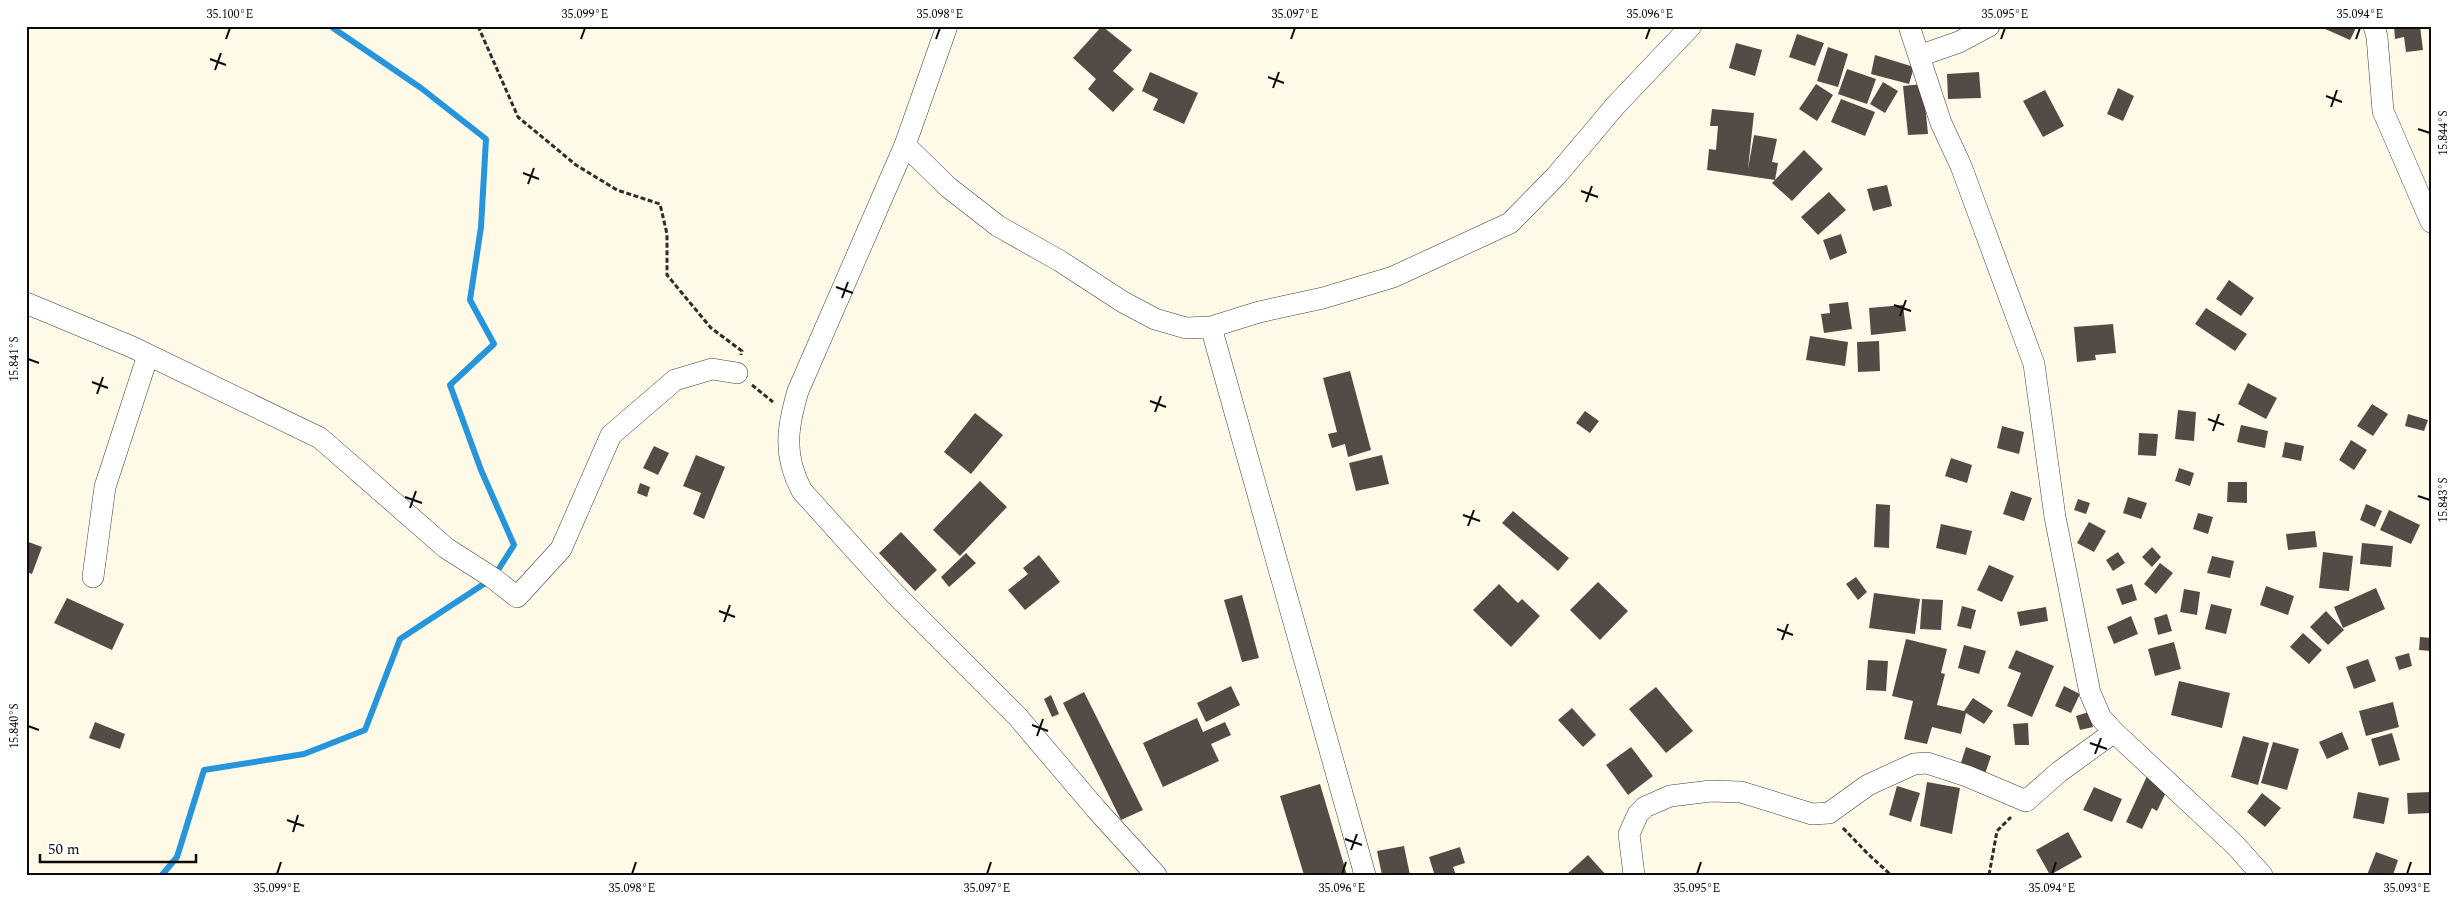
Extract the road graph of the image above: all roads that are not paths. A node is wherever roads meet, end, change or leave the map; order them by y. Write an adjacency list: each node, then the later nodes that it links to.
1 (948, 26): 7 (street)
2 (1691, 26): 10 (street)
3 (1909, 26): 6 (street)
4 (1989, 26): 6 (street)
5 (2374, 26): 8 (street)
6 (1919, 56): 14 (street)
7 (905, 145): 10 (street); 15 (street)
8 (2431, 222)
9 (26, 303): 11 (street)
10 (1211, 327): 16 (street)
11 (148, 355): 12 (street); 13 (street)
12 (737, 373)
13 (93, 577)
14 (2114, 732): 17 (street); 18 (street)
15 (1156, 875)
16 (1365, 875)
17 (1634, 875)
18 (2262, 875)

